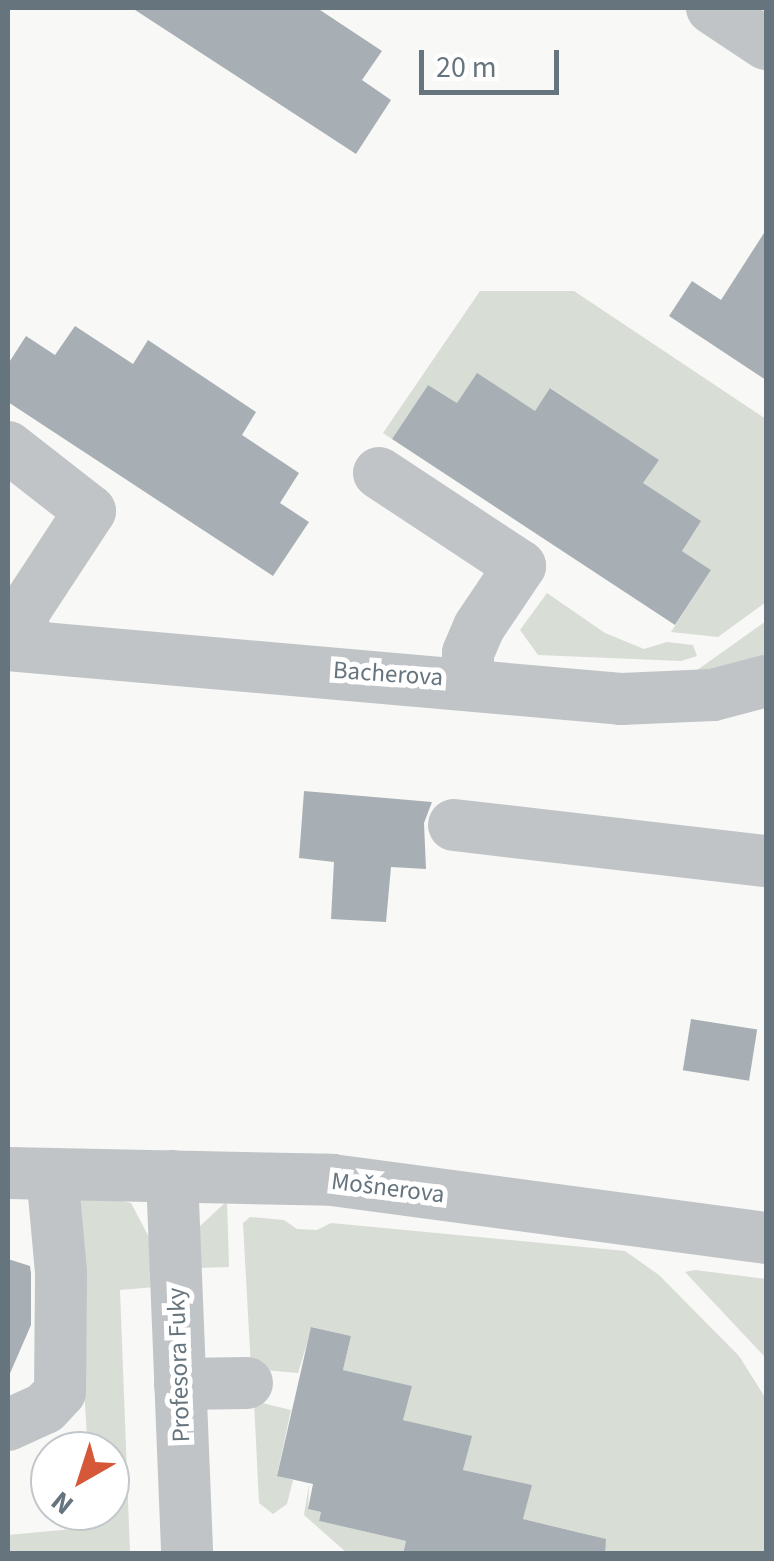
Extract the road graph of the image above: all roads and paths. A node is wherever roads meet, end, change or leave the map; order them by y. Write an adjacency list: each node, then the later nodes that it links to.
1 (712, 8): 2 (street)
2 (766, 44)
3 (8, 447): 5 (street)
4 (379, 473): 6 (street)
5 (16, 646): 6 (street, Bacherova)
6 (468, 680): 7 (street, Bacherova)
7 (766, 681)
8 (454, 825): 9 (street)
9 (766, 861)
10 (30, 1173): 11 (street, Mošnerova); 15 (street)
11 (172, 1176): 12 (street, Mošnerova); 14 (street, Profesora Fuky)
12 (766, 1238)
13 (246, 1382): 14 (street)
14 (180, 1384): 16 (street, Profesora Fuky)
15 (8, 1425)
16 (187, 1554)

